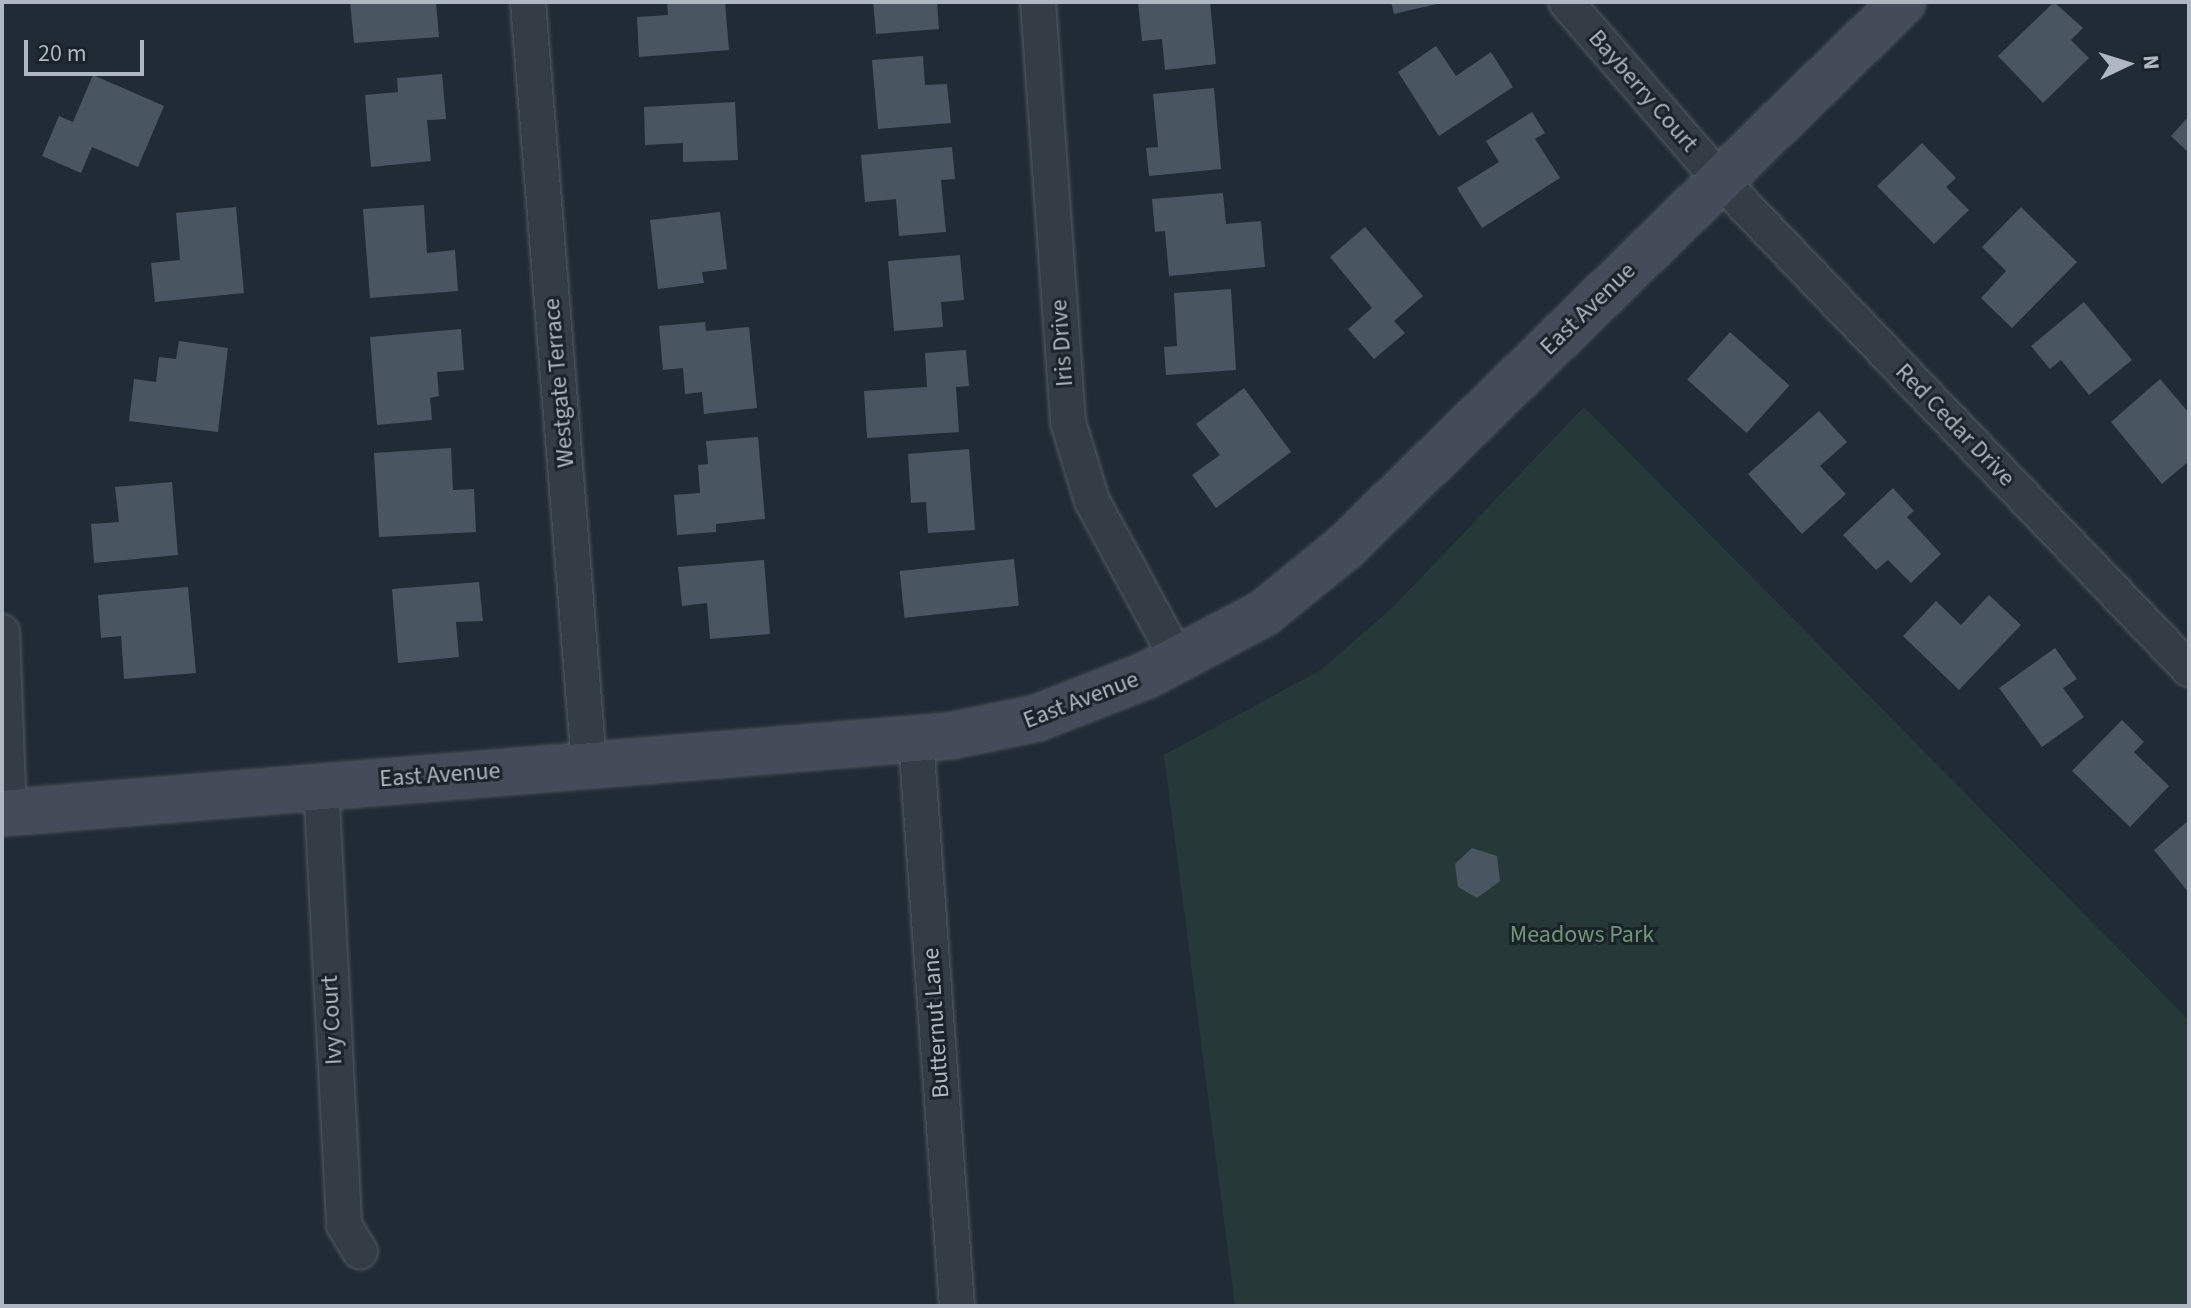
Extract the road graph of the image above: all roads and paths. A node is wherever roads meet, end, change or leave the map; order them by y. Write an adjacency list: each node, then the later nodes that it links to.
1 (528, 2): 10 (street, Westgate Terrace)
2 (1038, 2): 7 (street, Iris Drive)
3 (1566, 2): 5 (street, Bayberry Court)
4 (1903, 2): 5 (street, East Avenue)
5 (1720, 180): 7 (street, East Avenue); 8 (street, Red Cedar Drive)
6 (2, 632): 12 (street)
7 (1178, 660): 9 (street, East Avenue)
8 (2189, 669)
9 (916, 740): 10 (street, East Avenue); 14 (street, Butternut Lane)
10 (589, 764): 11 (street, East Avenue)
11 (321, 783): 12 (street, East Avenue); 13 (street, Ivy Court)
12 (6, 813)
13 (360, 1252)
14 (957, 1306)

